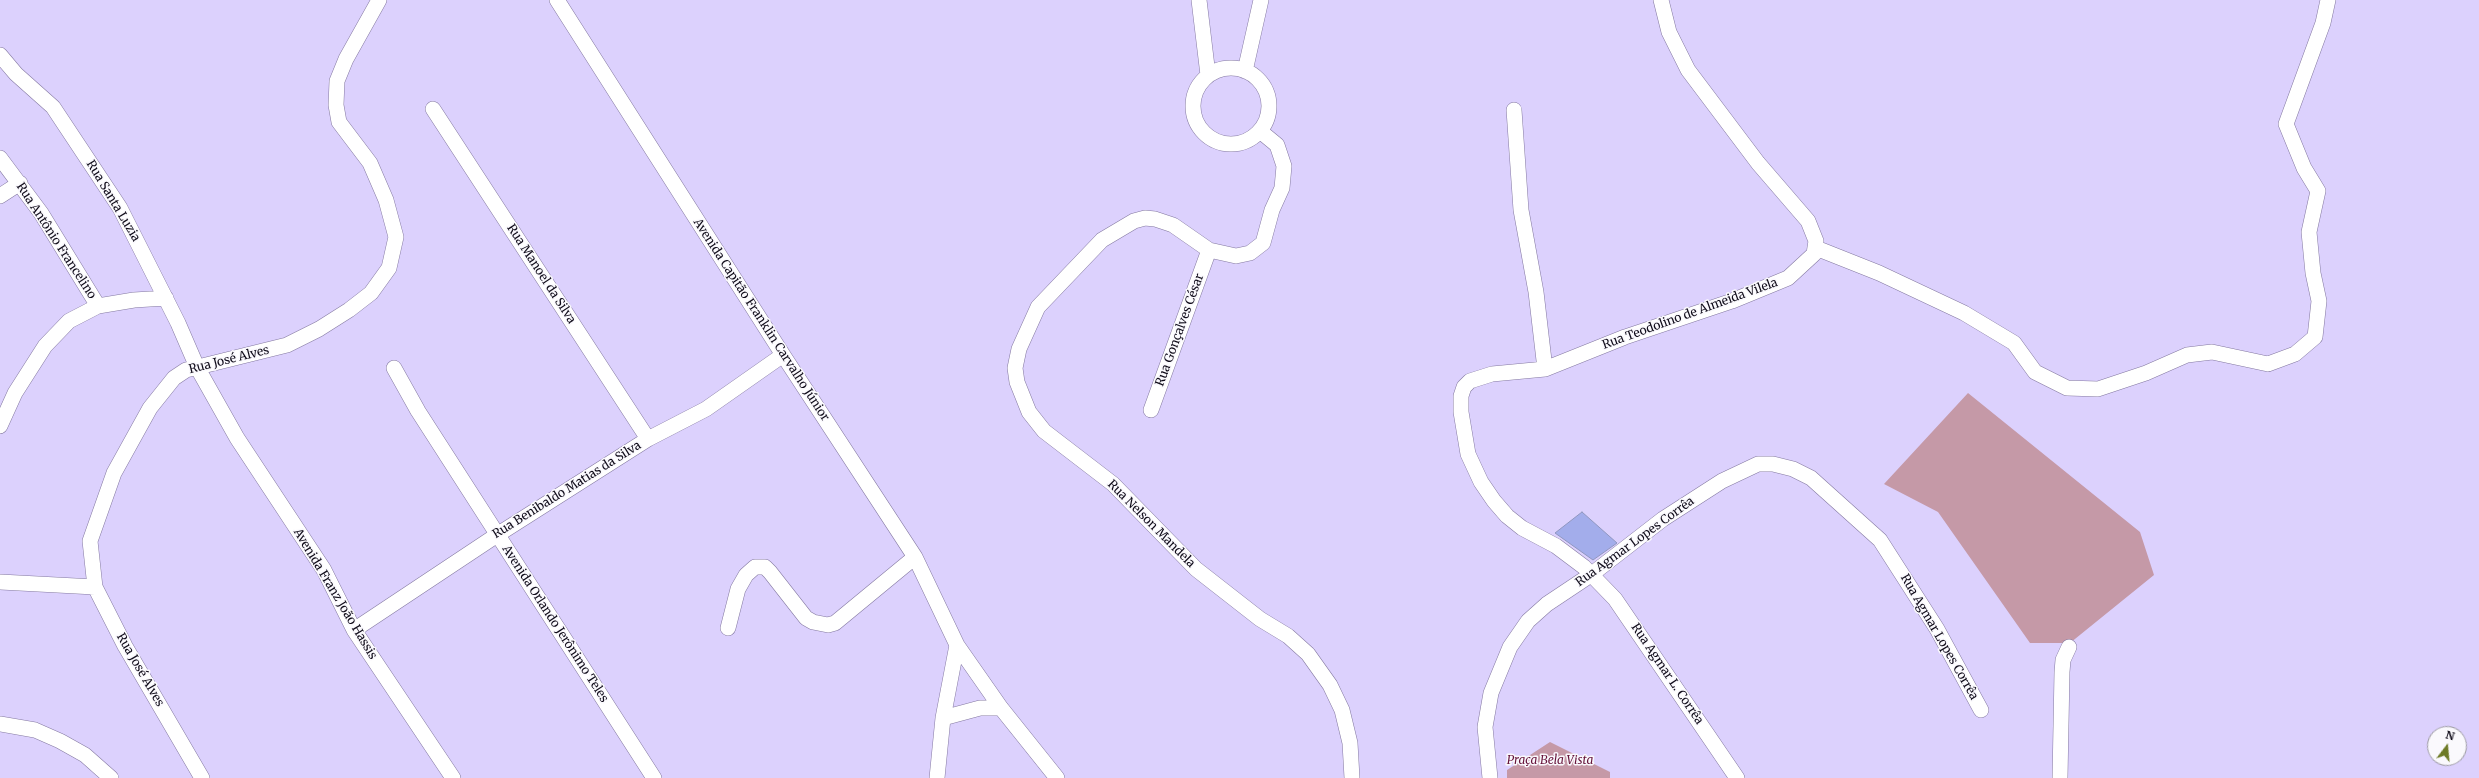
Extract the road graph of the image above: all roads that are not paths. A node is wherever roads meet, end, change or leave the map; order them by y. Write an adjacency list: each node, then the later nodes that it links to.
1 (379, 0): 21 (street, Rua José Alves)
2 (556, 0): 20 (street, Avenida Capitão Franklin Carvalho Júnior)
3 (1199, 0): 9 (street)
4 (1261, 0): 8 (street)
5 (1661, 0): 16 (street)
6 (2328, 0): 16 (street)
7 (0, 55): 18 (street, Rua Santa Luzia)
8 (1245, 71): 9 (street); 12 (street)
9 (1208, 75): 12 (street)
10 (433, 109): 26 (street, Rua Manoel da Silva)
11 (1514, 110): 23 (street)
12 (1260, 131): 17 (street, Rua Nelson Mandela)
13 (0, 158): 14 (street, Rua Antônio Francelino)
14 (20, 183): 15 (street); 19 (street, Rua Antônio Francelino)
15 (0, 196)
16 (1816, 248): 23 (street, Rua Teodolino de Almeida Vilela)
17 (1208, 250): 24 (street, Rua Gonçalves César); 46 (street, Rua Nelson Mandela)
18 (166, 298): 19 (street); 21 (street, Rua Santa Luzia)
19 (98, 306): 25 (street)
20 (783, 355): 26 (street, Rua Benibaldo Matias da Silva); 28 (street, Avenida Capitão Franklin Carvalho Júnior)
21 (197, 367): 31 (street, Rua José Alves); 33 (street, Avenida Franz João Hassis)
22 (394, 368): 27 (street, Avenida Orlando Jerônimo Teles)
23 (1545, 370): 29 (street, Rua Teodolino de Almeida Vilela)
24 (1151, 410)
25 (0, 426)
26 (648, 439): 27 (street, Rua Benibaldo Matias da Silva)
27 (497, 534): 33 (street, Rua Benibaldo Matias da Silva); 43 (street, Avenida Orlando Jerônimo Teles)
28 (915, 557): 32 (street); 34 (street, Avenida Capitão Franklin Carvalho Júnior)
29 (1592, 574): 37 (street, Rua Agmar Lopes Corrêa); 47 (street, Rua Agmar Lopes Corrêa); 48 (street, Rua Agmar L. Corrêa)
30 (0, 582): 31 (street)
31 (95, 587): 41 (street, Rua José Alves)
32 (728, 628)
33 (354, 630): 42 (street, Avenida Franz João Hassis)
34 (957, 645): 36 (street, Avenida Capitão Franklin Carvalho Júnior); 38 (street)
35 (2068, 647): 49 (street)
36 (1001, 708): 38 (street); 45 (street, Avenida Capitão Franklin Carvalho Júnior)
37 (1981, 710)
38 (943, 718): 44 (street)
39 (0, 724): 40 (street)
40 (111, 778)
41 (202, 778)
42 (453, 778)
43 (654, 778)
44 (937, 778)
45 (1057, 778)
46 (1352, 778)
47 (1490, 778)
48 (1737, 778)
49 (2060, 778)

